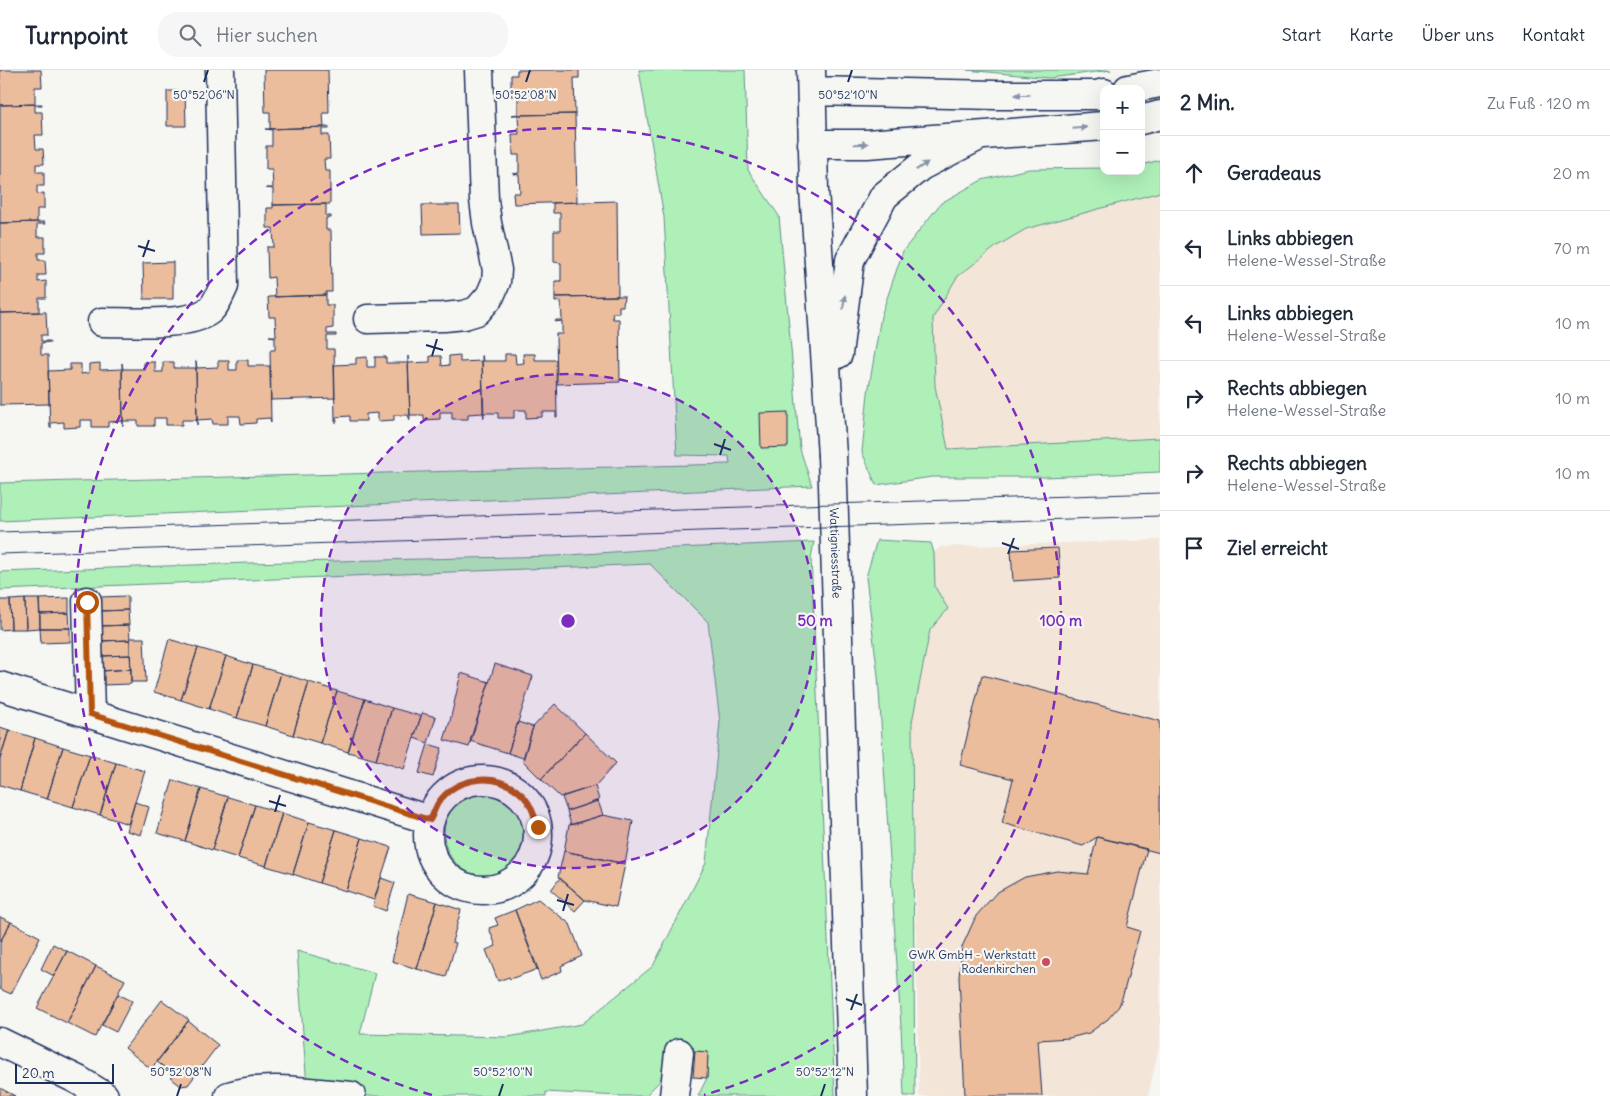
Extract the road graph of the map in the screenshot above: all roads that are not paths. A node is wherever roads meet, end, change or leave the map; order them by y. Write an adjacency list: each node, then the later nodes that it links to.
1 (220, 70): 13 (street)
2 (479, 70): 12 (street)
3 (811, 80): 6 (street, one-way to 3); 11 (street, Wattigniesstraße)
4 (1160, 82): 5 (street)
5 (1145, 85)
6 (1100, 94)
7 (1160, 114): 8 (street)
8 (1145, 119)
9 (1100, 126): 10 (street, one-way to 9)
10 (980, 136): 11 (street, one-way to 10); 14 (street, one-way to 10)
11 (812, 144): 14 (street, Wattigniesstraße)
12 (368, 319)
13 (102, 322)
14 (832, 455): 25 (street, Wattigniesstraße)
15 (87, 602): 17 (street)
16 (0, 686): 17 (street)
17 (90, 714): 18 (street)
18 (430, 820): 18 (street)
19 (0, 1042): 21 (street)
20 (679, 1053): 24 (street)
21 (104, 1096)
22 (229, 1096): 23 (street)
23 (351, 1096)
24 (674, 1096)
25 (853, 1096)

